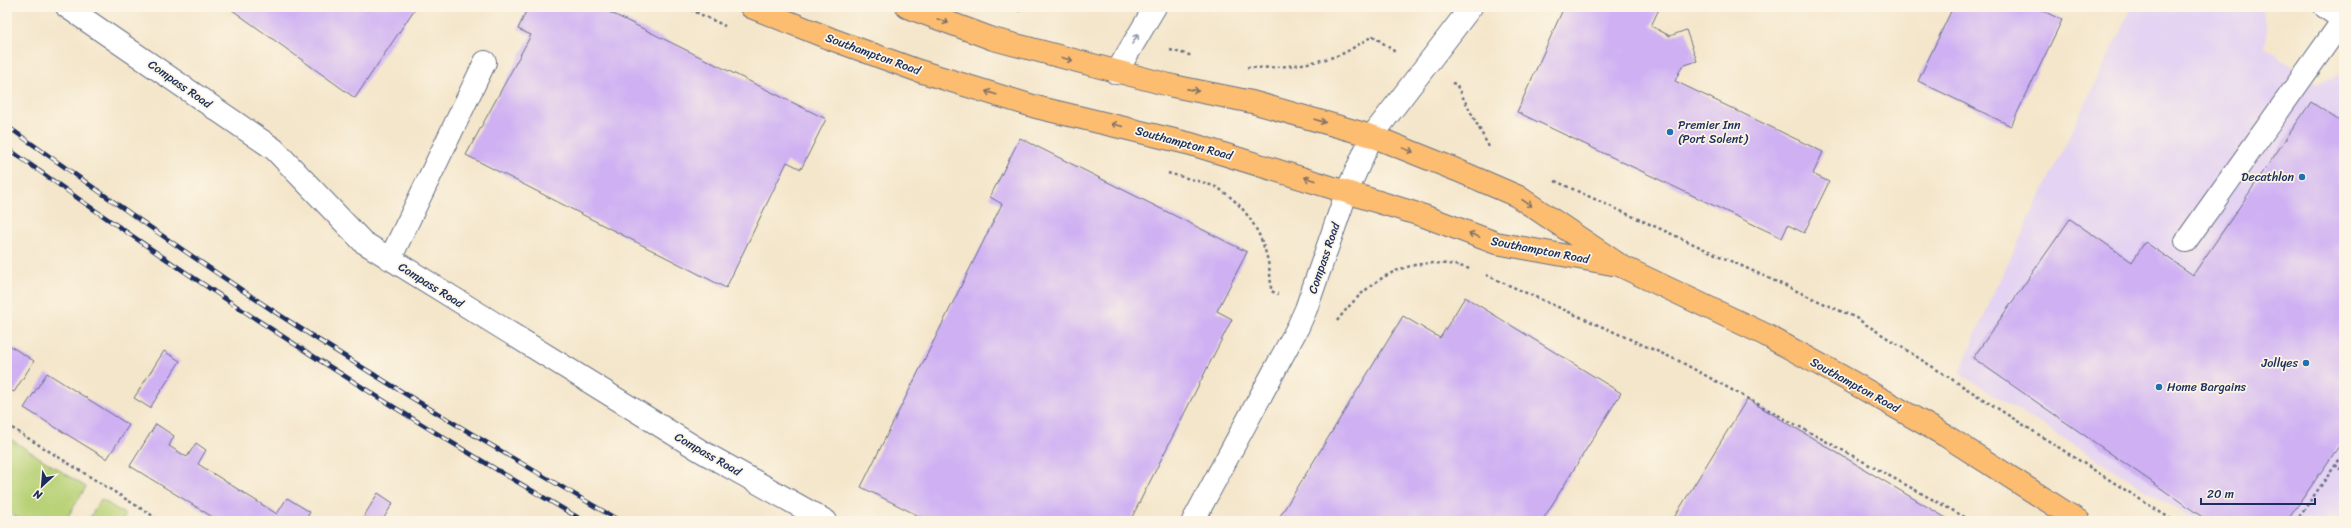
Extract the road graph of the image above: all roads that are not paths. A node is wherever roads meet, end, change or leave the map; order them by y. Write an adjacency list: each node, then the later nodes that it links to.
1 (67, 7): 15 (street, Compass Road)
2 (751, 7): 9 (main road, Southampton Road)
3 (782, 7): 9 (street)
4 (907, 7): 11 (main road, Southampton Road, one-way to 11)
5 (1155, 7): 11 (street, one-way to 5)
6 (1471, 7): 12 (street, Compass Road)
7 (2325, 7): 8 (street)
8 (2344, 20): 14 (street)
9 (831, 39): 13 (main road, Southampton Road, one-way to 9)
10 (485, 62): 15 (street)
11 (1116, 72): 12 (main road, Southampton Road, one-way to 12)
12 (1372, 136): 13 (street, Compass Road); 16 (main road, Southampton Road, one-way to 16)
13 (1347, 191): 16 (main road, Southampton Road, one-way to 13); 18 (street, Compass Road)
14 (2186, 241)
15 (390, 259): 17 (street, Compass Road)
16 (1621, 266): 19 (main road, Southampton Road)
17 (826, 521)
18 (1193, 521)
19 (2079, 521)

